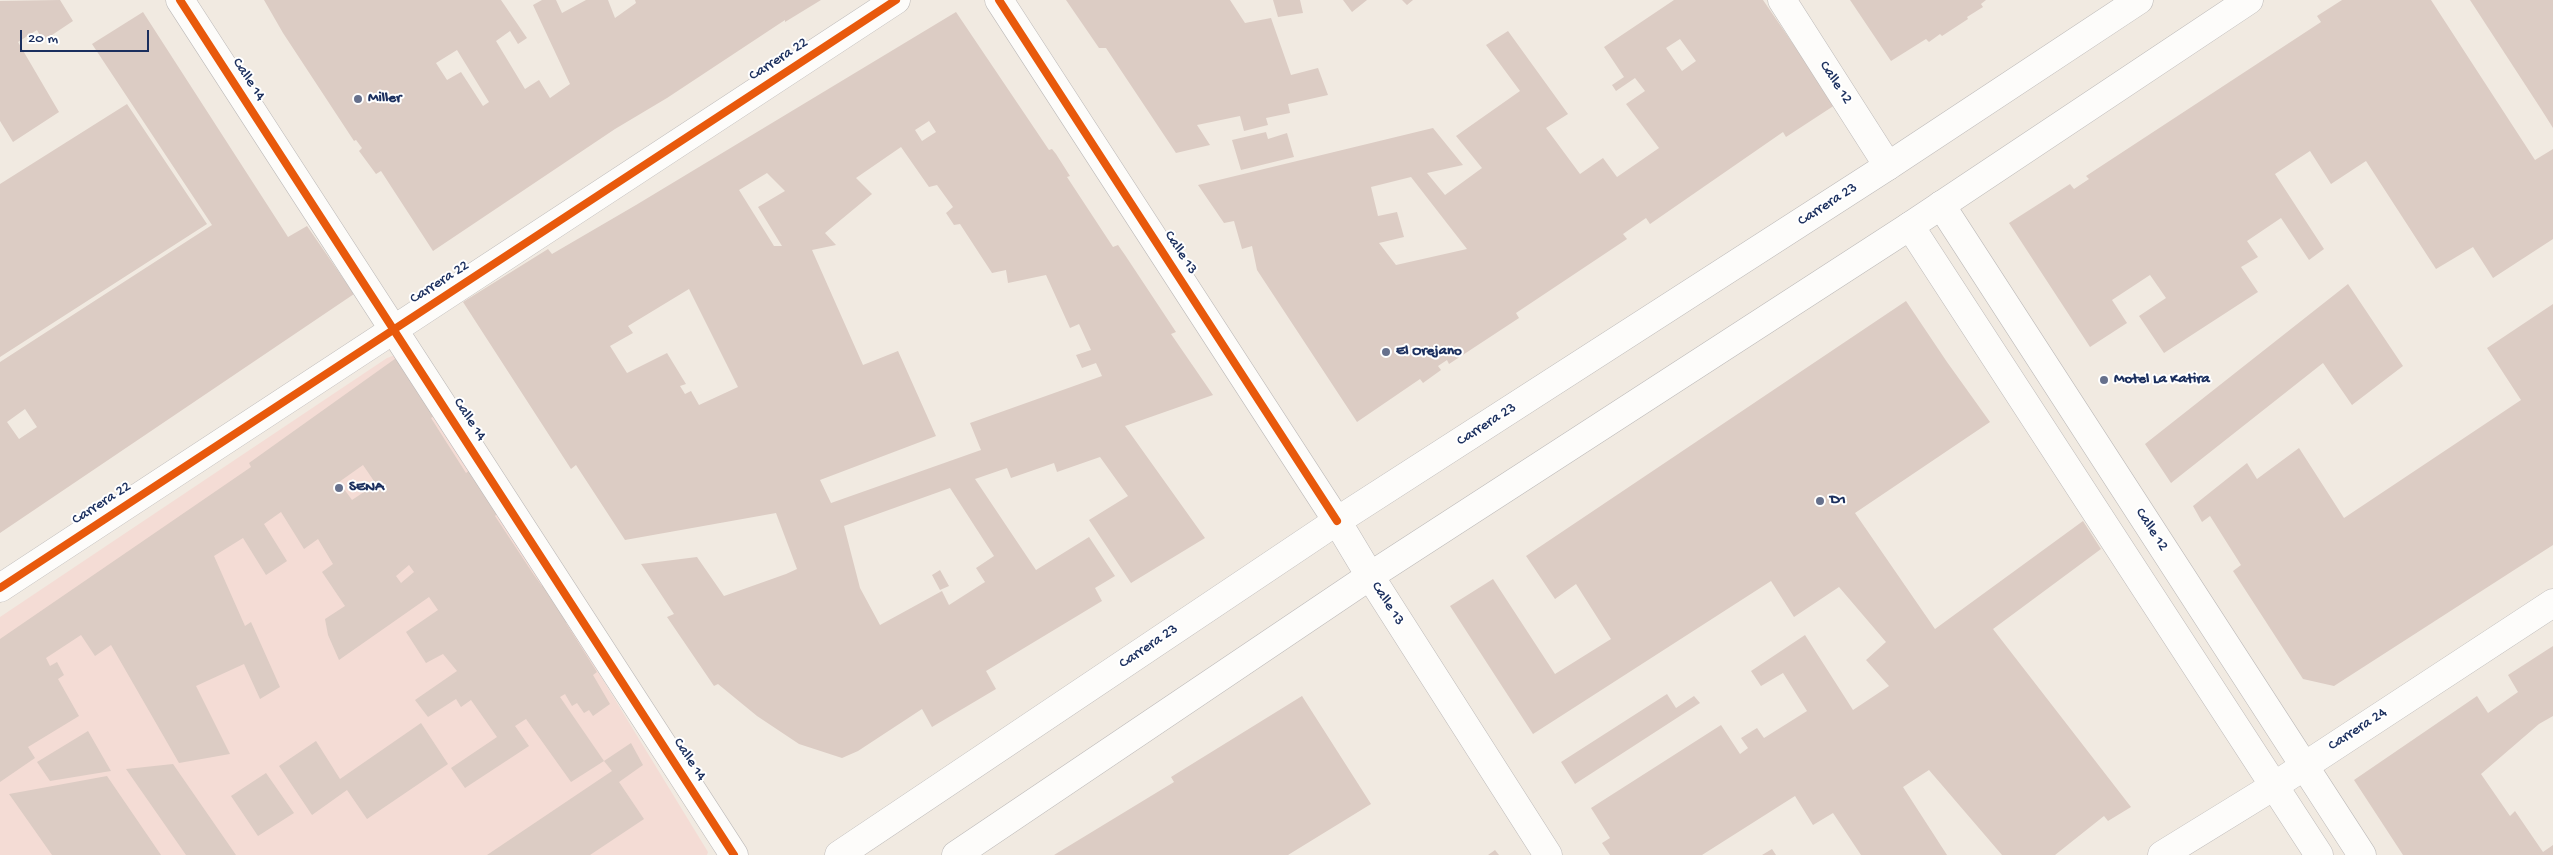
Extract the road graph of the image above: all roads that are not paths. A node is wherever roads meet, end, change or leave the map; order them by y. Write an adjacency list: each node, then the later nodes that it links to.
1 (180, 0): 10 (street, Calle 14)
2 (896, 0): 10 (street, Carrera 22)
3 (999, 0): 11 (street, Calle 13)
4 (1782, 0): 7 (street, Calle 12)
5 (2139, 0): 7 (street, Carrera 23)
6 (2249, 0): 8 (street)
7 (1888, 166): 11 (street, Carrera 23)
8 (1941, 205): 9 (street); 15 (street, Calle 12)
9 (1910, 226): 12 (street); 16 (street)
10 (394, 330): 13 (street, Carrera 22); 17 (street, Calle 14)
11 (1337, 521): 12 (street, Calle 13); 18 (street, Carrera 23)
12 (1370, 576): 19 (street); 20 (street, Calle 13)
13 (0, 588)
14 (2553, 603): 15 (street, Carrera 24)
15 (2304, 766): 16 (street, Carrera 24); 23 (street, Calle 12)
16 (2274, 786): 21 (street, Carrera 24); 22 (street)
17 (734, 855)
18 (839, 855)
19 (956, 855)
20 (1548, 855)
21 (2162, 855)
22 (2319, 855)
23 (2362, 855)

